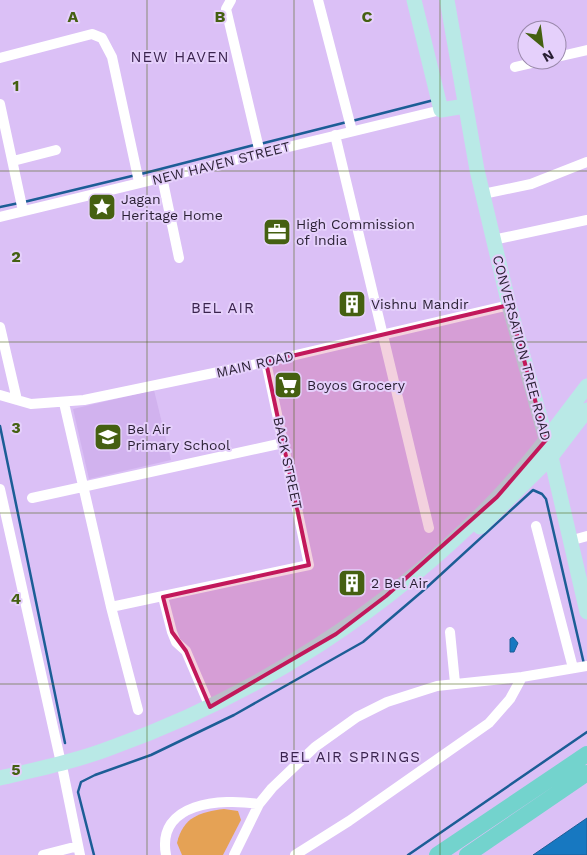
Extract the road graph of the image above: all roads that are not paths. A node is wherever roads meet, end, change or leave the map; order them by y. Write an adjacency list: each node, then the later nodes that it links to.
1 (231, 0): 14 (street)
2 (318, 0): 11 (street)
3 (414, 0): 8 (main road)
4 (447, 0): 10 (main road, CONVERSATION TREE ROAD)
5 (587, 50): 6 (street)
6 (567, 55)
7 (0, 58): 17 (street)
8 (440, 101): 10 (main road); 11 (street, NEW HAVEN STREET)
9 (0, 104): 15 (street)
10 (465, 106): 19 (main road, CONVERSATION TREE ROAD)
11 (352, 131): 12 (street, NEW HAVEN STREET)
12 (335, 135): 14 (street, NEW HAVEN STREET); 27 (street)
13 (56, 150): 15 (street)
14 (260, 153): 18 (street, NEW HAVEN STREET)
15 (13, 161): 20 (street)
16 (587, 162): 19 (street)
17 (138, 177): 18 (street, NEW HAVEN STREET); 20 (street, NEW HAVEN STREET)
18 (162, 177): 24 (street)
19 (483, 194): 23 (main road, CONVERSATION TREE ROAD)
20 (22, 208): 21 (street, NEW HAVEN STREET)
21 (0, 217)
22 (587, 220): 23 (street)
23 (494, 240): 25 (main road, CONVERSATION TREE ROAD)
24 (179, 258)
25 (509, 305): 27 (street, MAIN ROAD); 34 (main road, CONVERSATION TREE ROAD)
26 (0, 327): 31 (street)
27 (383, 333): 28 (street, MAIN ROAD); 41 (street)
28 (266, 362): 32 (street, MAIN ROAD); 35 (street, BACK STREET)
29 (587, 386): 34 (main road)
30 (3, 396): 31 (street, MAIN ROAD)
31 (17, 400): 32 (street, MAIN ROAD)
32 (64, 403): 37 (street)
33 (587, 410): 36 (main road)
34 (546, 440): 36 (main road, CONVERSATION TREE ROAD); 51 (main road)
35 (283, 443): 37 (street); 44 (street, BACK STREET)
36 (551, 457): 43 (main road, CONVERSATION TREE ROAD); 54 (main road)
37 (84, 486): 39 (street); 45 (street)
38 (0, 489): 54 (street)
39 (32, 498)
40 (536, 526): 48 (street)
41 (430, 528)
42 (587, 536): 43 (street)
43 (570, 541): 46 (main road, CONVERSATION TREE ROAD)
44 (163, 597): 45 (street); 51 (street)
45 (111, 607): 52 (street)
46 (587, 612)
47 (450, 632): 50 (street)
48 (580, 667): 49 (street)
49 (522, 676): 50 (street); 63 (street)
50 (455, 683): 58 (street)
51 (208, 703): 54 (main road)
52 (138, 710)
53 (587, 754): 64 (main road)
54 (62, 767): 56 (main road); 57 (main road); 59 (street)
55 (587, 773): 65 (main road)
56 (0, 778)
57 (0, 788)
58 (259, 804): 61 (street); 62 (street)
59 (79, 850): 60 (street)
60 (43, 855)
61 (166, 855)
62 (234, 855)
63 (295, 855)
64 (437, 855)
65 (467, 855)

